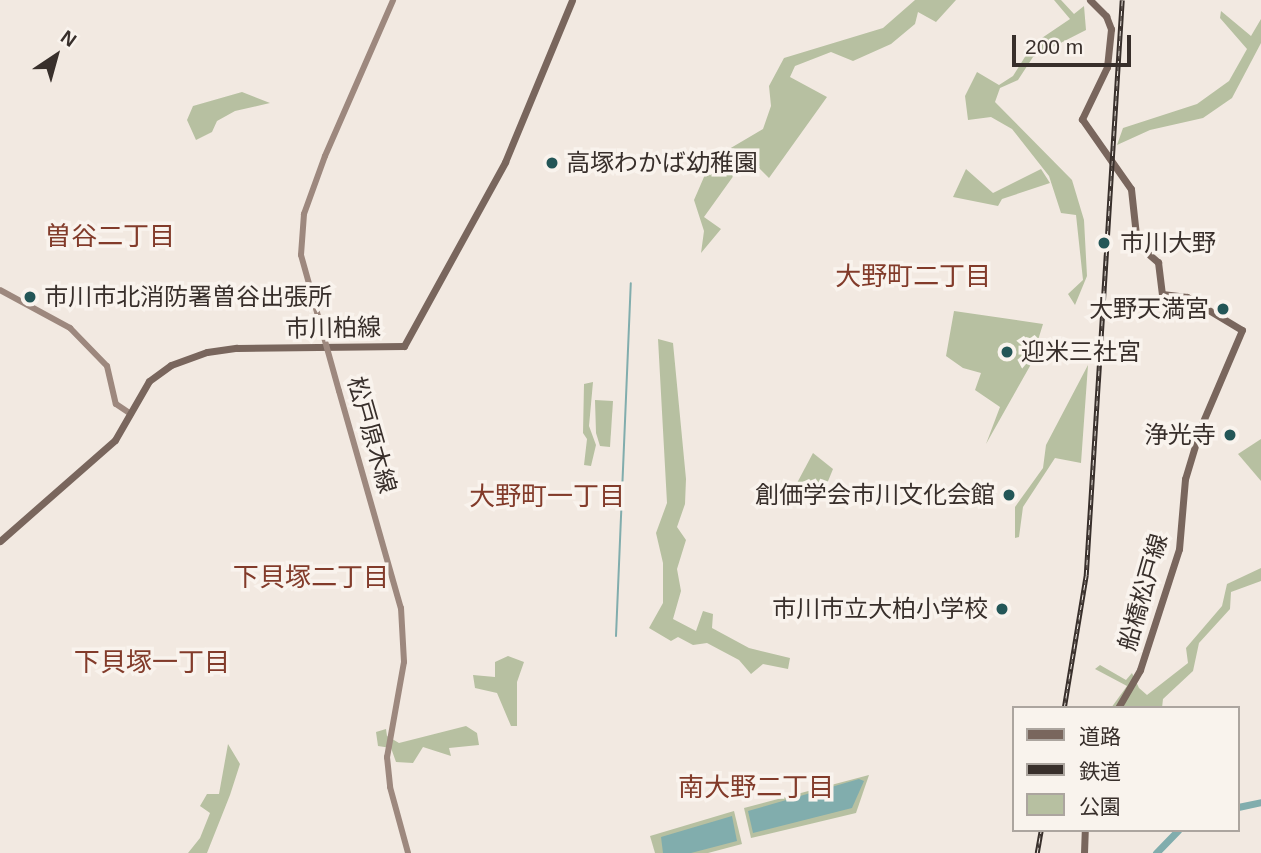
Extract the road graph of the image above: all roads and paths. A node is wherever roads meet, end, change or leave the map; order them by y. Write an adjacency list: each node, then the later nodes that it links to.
1 (393, 0): 9 (main road, 松戸原木線, bridge)
2 (572, 0): 5 (main road, 市川柏線)
3 (1090, 0): 7 (main road, 船橋松戸線)
4 (0, 290): 5 (main road)
5 (131, 414): 6 (main road, 市川柏線)
6 (0, 541)
7 (1119, 706)
8 (1085, 832): 10 (main road)
9 (408, 853)
10 (1084, 853)

